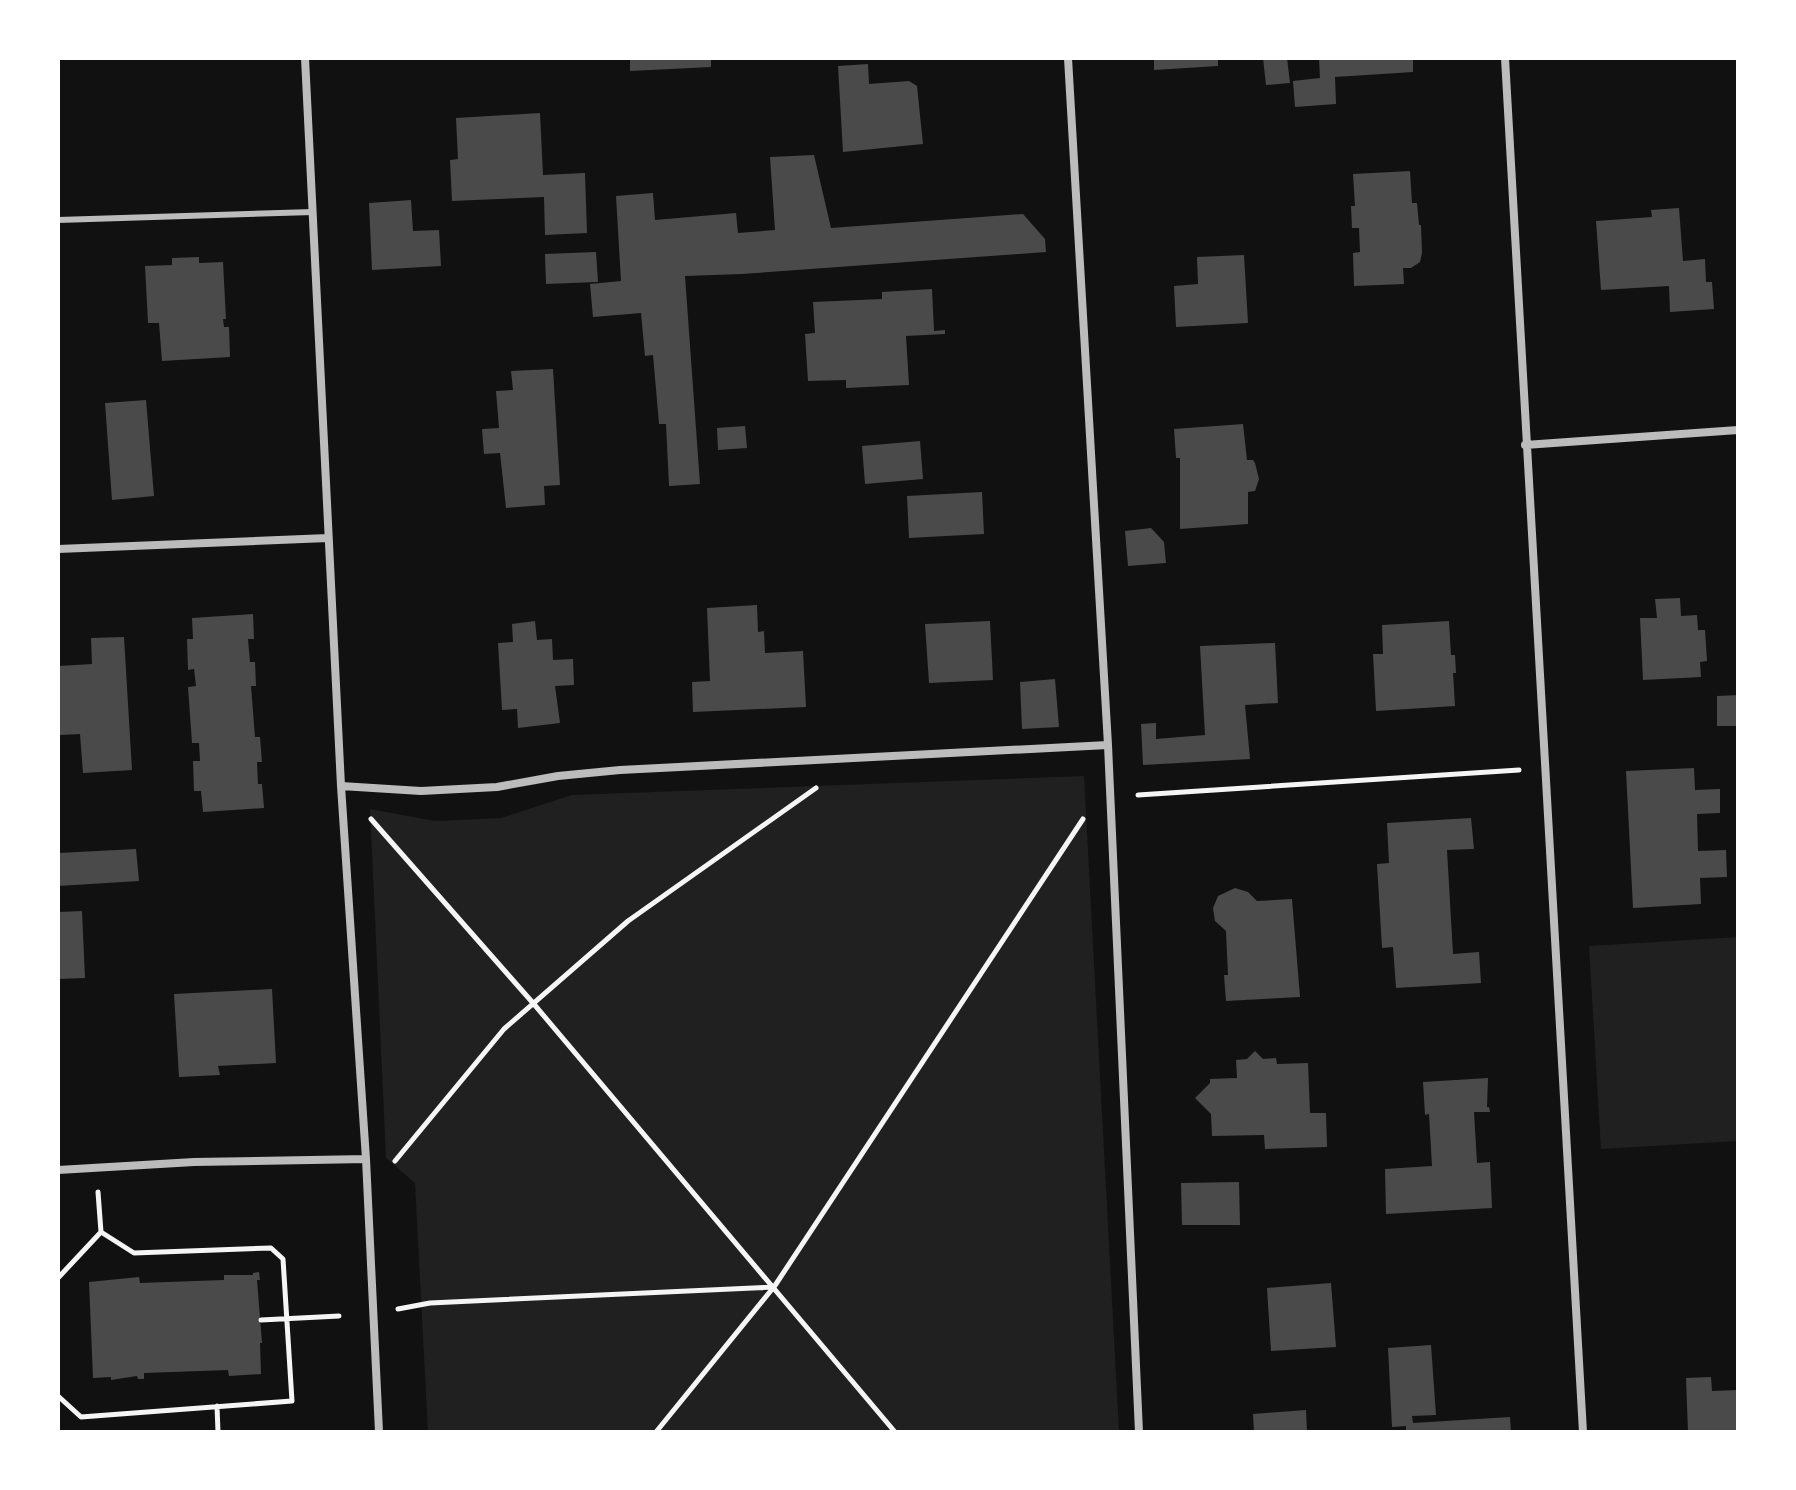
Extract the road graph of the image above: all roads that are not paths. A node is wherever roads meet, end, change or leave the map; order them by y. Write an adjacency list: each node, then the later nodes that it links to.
1 (305, 58): 4 (street)
2 (1068, 58): 10 (street)
3 (1505, 58): 7 (street)
4 (313, 212): 5 (lane); 8 (street)
5 (58, 220)
6 (1738, 430): 7 (street)
7 (1525, 445): 16 (street)
8 (328, 538): 9 (street); 11 (street)
9 (58, 549)
10 (1108, 745): 11 (street); 15 (street)
11 (341, 786): 12 (street)
12 (366, 1159): 13 (street); 14 (street)
13 (58, 1170)
14 (379, 1432)
15 (1139, 1432)
16 (1583, 1432)

